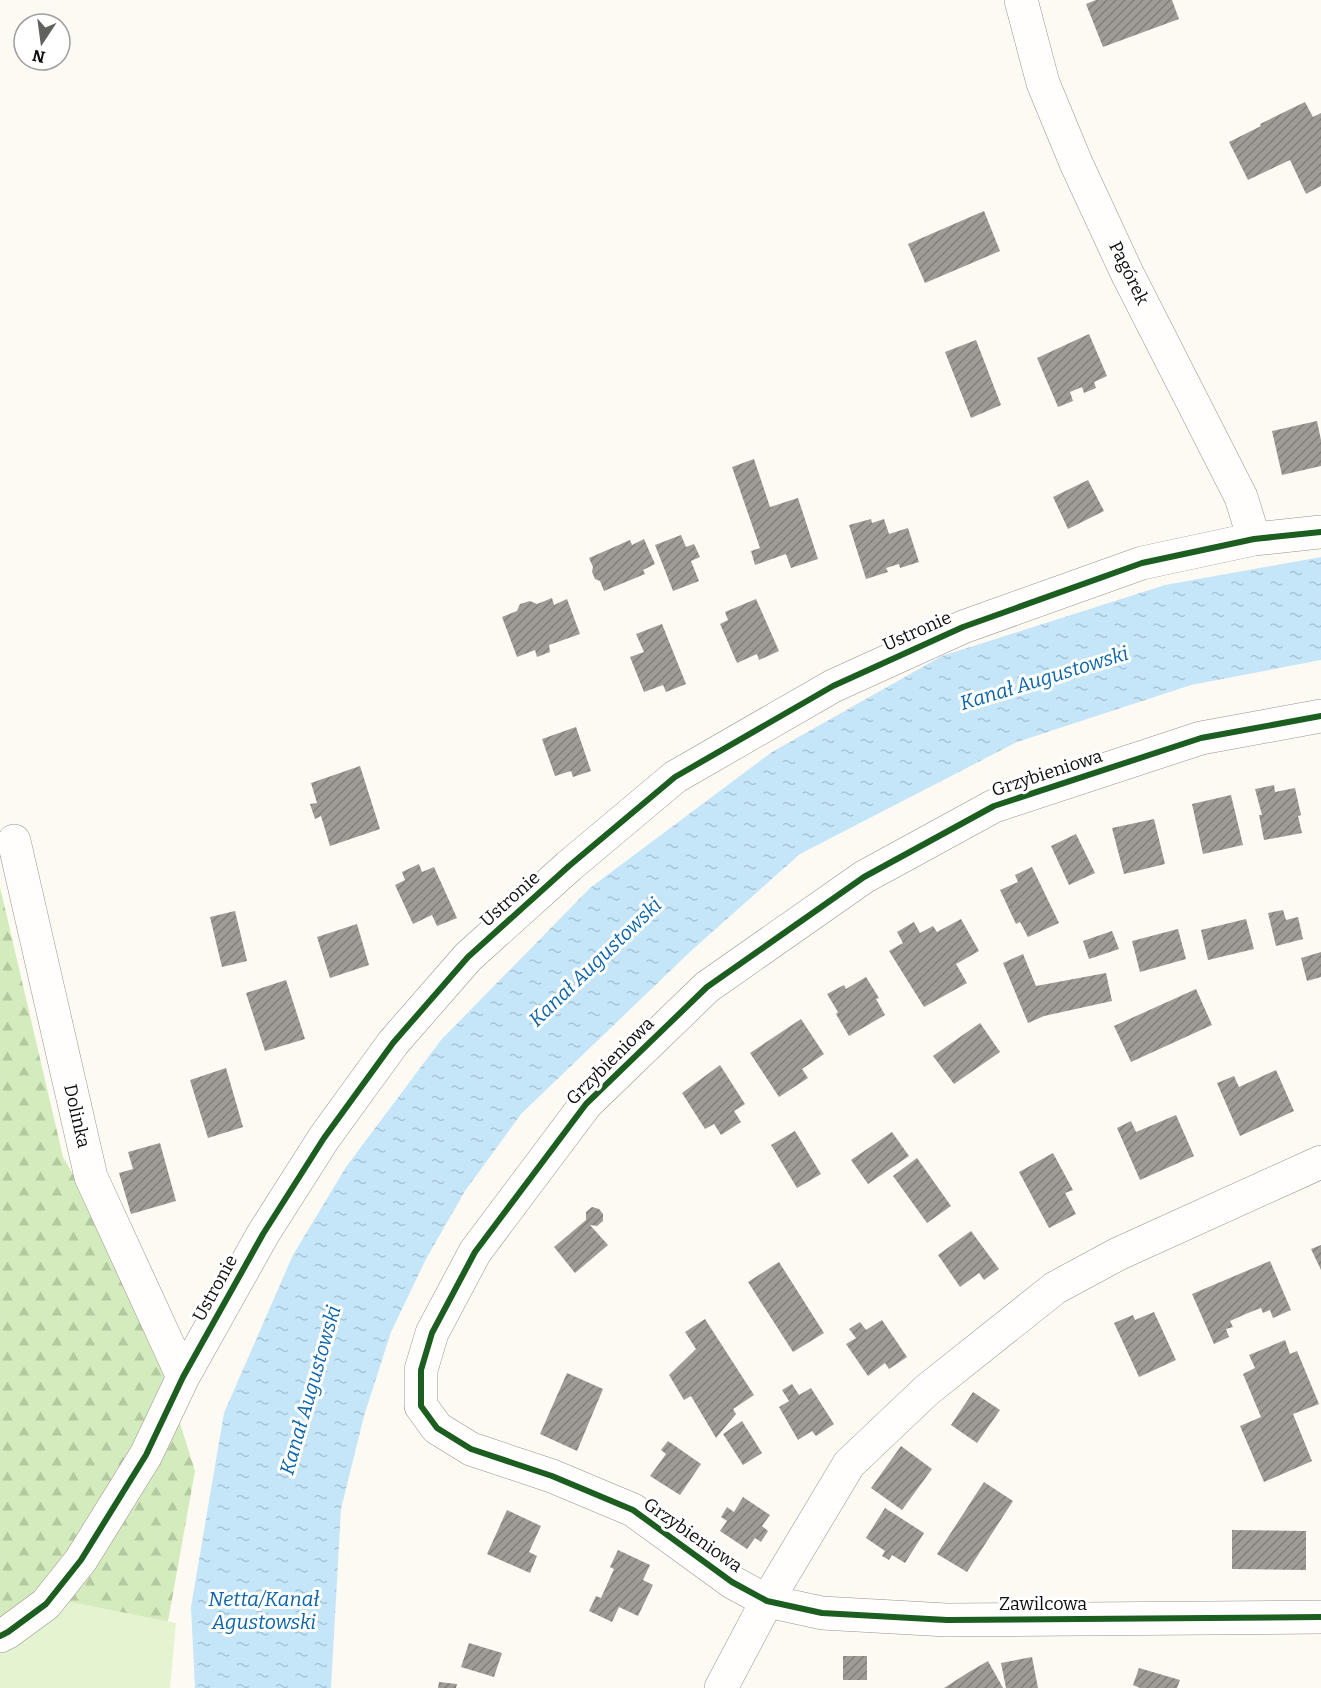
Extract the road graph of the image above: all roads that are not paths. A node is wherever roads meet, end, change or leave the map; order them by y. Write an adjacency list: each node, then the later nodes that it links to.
1 (1021, 0): 3 (street, Pagórek)
2 (1321, 532): 3 (street, Ustronie)
3 (1254, 539): 7 (street, Ustronie)
4 (1321, 716): 8 (street, Grzybieniowa)
5 (14, 841): 7 (street, Dolinka)
6 (1321, 1162): 8 (street)
7 (183, 1377): 10 (street, Ustronie)
8 (767, 1601): 9 (street, Zawilcowa); 11 (street)
9 (1321, 1617)
10 (0, 1636)
11 (721, 1688)

